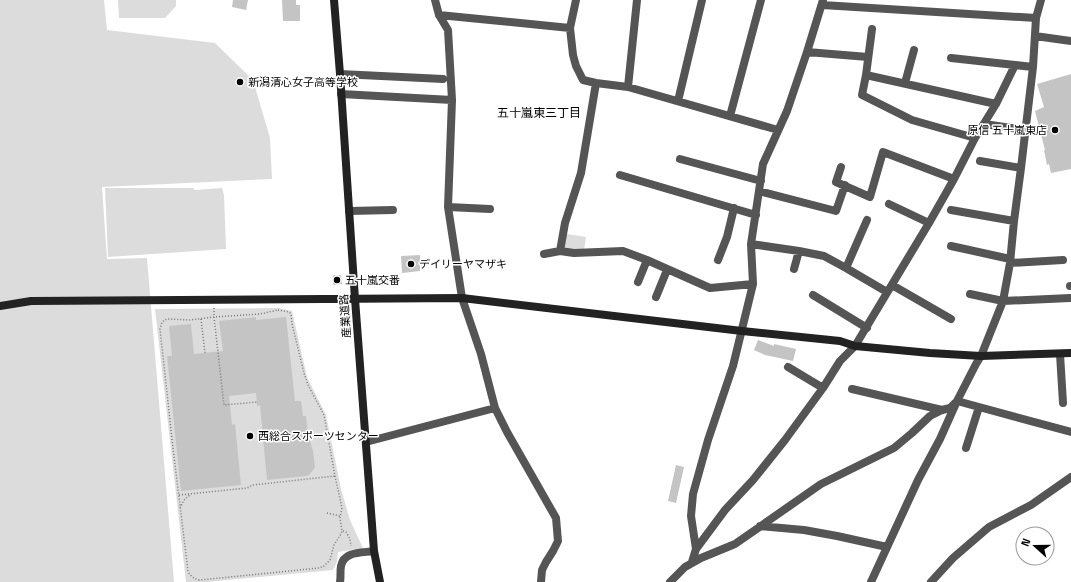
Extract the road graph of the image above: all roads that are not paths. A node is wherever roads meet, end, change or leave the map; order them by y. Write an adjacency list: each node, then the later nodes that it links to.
1 (334, 0): 21 (street, 産業道路)
2 (435, 0): 9 (street)
3 (576, 0): 11 (street)
4 (637, 0): 26 (street)
5 (702, 0): 29 (street)
6 (761, 0): 31 (street)
7 (1041, 0): 10 (street)
8 (822, 2): 10 (street); 16 (street)
9 (439, 15): 11 (street); 28 (street)
10 (1036, 18): 13 (street)
11 (570, 28): 24 (street)
12 (872, 30): 17 (street)
13 (1035, 36): 14 (street); 20 (street)
14 (1071, 41)
15 (914, 50): 25 (street)
16 (807, 52): 17 (street); 33 (street)
17 (868, 57): 22 (street)
18 (951, 58): 19 (street)
19 (1015, 65): 20 (street); 30 (street)
20 (1033, 67): 34 (street)
21 (340, 74): 23 (street); 27 (street, 産業道路)
22 (866, 75): 25 (street); 35 (street)
23 (443, 79)
24 (596, 83): 26 (street); 58 (street)
25 (905, 83): 30 (street)
26 (628, 87): 29 (street)
27 (341, 94): 28 (street); 51 (street, 産業道路)
28 (452, 100): 46 (street)
29 (678, 101): 31 (street)
30 (996, 104): 35 (street)
31 (730, 116): 33 (street)
32 (991, 125): 34 (street)
33 (778, 130): 42 (street)
34 (1025, 130): 39 (street)
35 (975, 138): 41 (street)
36 (680, 159): 42 (street)
37 (980, 161): 39 (street)
38 (841, 167): 43 (street)
39 (1022, 168): 54 (street)
40 (620, 175): 47 (street)
41 (954, 179): 43 (street); 55 (street)
42 (760, 181): 44 (street)
43 (845, 185): 44 (street)
44 (759, 191): 52 (street)
45 (889, 204): 55 (street)
46 (448, 207): 48 (street); 75 (street)
47 (734, 208): 52 (street); 62 (street)
48 (490, 209)
49 (393, 210): 51 (street)
50 (951, 210): 54 (street)
51 (349, 211): 77 (street, 産業道路)
52 (756, 215): 56 (street)
53 (867, 220): 65 (street)
54 (1014, 221): 64 (street)
55 (929, 223): 70 (street)
56 (751, 244): 59 (street); 69 (street)
57 (950, 246): 64 (street)
58 (560, 251): 60 (street); 61 (street)
59 (799, 251): 65 (street); 66 (street)
60 (544, 254)
61 (647, 260): 67 (street); 68 (street)
62 (718, 260)
63 (1063, 260): 64 (street)
64 (1010, 261): 78 (street)
65 (846, 268): 71 (street)
66 (794, 269)
67 (667, 270): 69 (street); 74 (street)
68 (638, 282)
69 (753, 284): 82 (street)
70 (892, 285): 71 (street); 80 (street)
71 (887, 292): 81 (street)
72 (970, 294): 78 (street)
73 (813, 295): 81 (street)
74 (656, 297)
75 (462, 298): 77 (street); 82 (street); 93 (street)
76 (1070, 298): 78 (street)
77 (355, 299): 79 (street); 96 (street, 産業道路)
78 (1003, 301): 86 (street)
79 (0, 306)
80 (951, 319)
81 (867, 328): 83 (street)
82 (742, 331): 83 (street); 101 (street)
83 (855, 346): 86 (street); 88 (street)
84 (1071, 353): 85 (street)
85 (1060, 354): 86 (street); 91 (street)
86 (981, 356): 90 (street)
87 (788, 367): 88 (street)
88 (823, 388): 101 (street)
89 (852, 389): 94 (street)
90 (957, 401): 92 (street); 94 (street); 100 (street)
91 (1063, 403)
92 (979, 407): 95 (street); 97 (street)
93 (495, 408): 96 (street); 106 (street)
94 (942, 410): 99 (street)
95 (1071, 432)
96 (366, 442): 102 (street, 産業道路)
97 (966, 448)
98 (1071, 477): 109 (street)
99 (760, 526): 100 (street); 103 (street)
100 (887, 547): 108 (street)
101 (696, 549): 103 (street)
102 (374, 551): 104 (street); 105 (street, 産業道路)
103 (692, 562): 107 (street)
104 (340, 582)
105 (380, 582)
106 (541, 582)
107 (670, 582)
108 (871, 582)
109 (931, 582)

